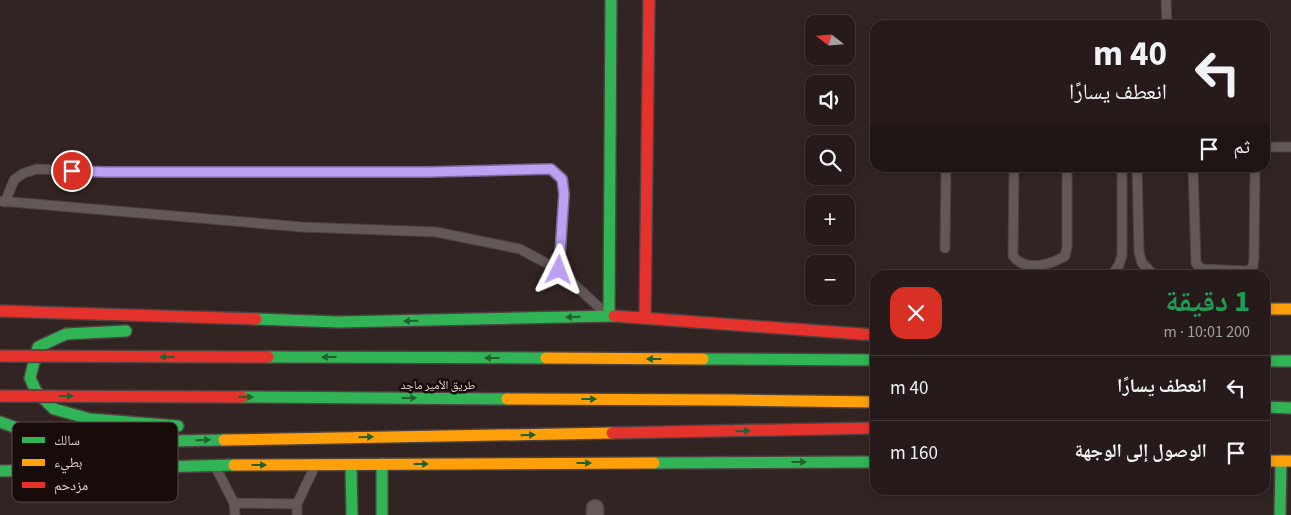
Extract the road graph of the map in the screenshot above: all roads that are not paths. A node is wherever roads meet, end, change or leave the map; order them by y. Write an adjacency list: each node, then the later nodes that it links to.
1 (611, 0): 24 (main road)
2 (649, 0): 25 (main road)
3 (1166, 0): 4 (lane)
4 (1167, 20)
5 (1270, 147): 6 (lane)
6 (1291, 147)
7 (946, 172): 15 (lane)
8 (1014, 172): 9 (lane)
9 (1067, 172)
10 (1122, 172): 17 (lane)
11 (1137, 172): 18 (lane)
12 (1193, 172): 19 (lane)
13 (1255, 172): 20 (lane)
14 (2, 202): 16 (lane); 16 (lane)
15 (945, 248)
16 (559, 270): 24 (lane)
17 (1116, 270)
18 (1149, 270)
19 (1202, 270)
20 (1249, 270)
21 (1270, 309): 22 (main road)
22 (1291, 309)
23 (0, 311): 28 (main road)
24 (609, 316): 25 (main road); 28 (main road, one-way to 28)
25 (644, 318): 27 (main road)
26 (808, 318): 27 (main road)
27 (692, 321): 31 (main road)
28 (339, 322): 29 (main road)
29 (190, 329)
30 (141, 331): 41 (main road)
31 (870, 335)
32 (0, 356): 33 (main road, one-way to 32, bridge)
33 (870, 360)
34 (1270, 361): 35 (main road)
35 (1291, 361)
36 (0, 396): 37 (main road, طريق الأمير ماجد, one-way to 37, bridge)
37 (870, 402)
38 (1270, 407): 39 (main road)
39 (1291, 408)
40 (0, 422): 42 (main road, one-way to 42)
41 (127, 422)
42 (12, 426)
43 (178, 426): 44 (main road)
44 (188, 427)
45 (208, 428): 48 (main road)
46 (870, 428): 47 (main road, one-way to 46)
47 (610, 434): 48 (main road, one-way to 47); 50 (main road)
48 (326, 438): 49 (main road, one-way to 48)
49 (178, 441)
50 (757, 442)
51 (1270, 461): 52 (main road)
52 (1286, 461): 63 (main road)
53 (870, 462): 55 (main road, one-way to 53)
54 (178, 463): 56 (main road)
55 (382, 464): 57 (main road); 67 (main road)
56 (215, 465): 58 (main road); 59 (main road, one-way to 59); 61 (lane)
57 (351, 465): 59 (main road); 66 (main road)
58 (178, 466)
59 (316, 466): 62 (lane)
60 (1291, 494): 63 (main road)
61 (234, 503): 62 (lane); 64 (lane)
62 (296, 504): 65 (lane)
63 (1280, 509)
64 (234, 515)
65 (297, 515)
66 (352, 515)
67 (382, 515)

